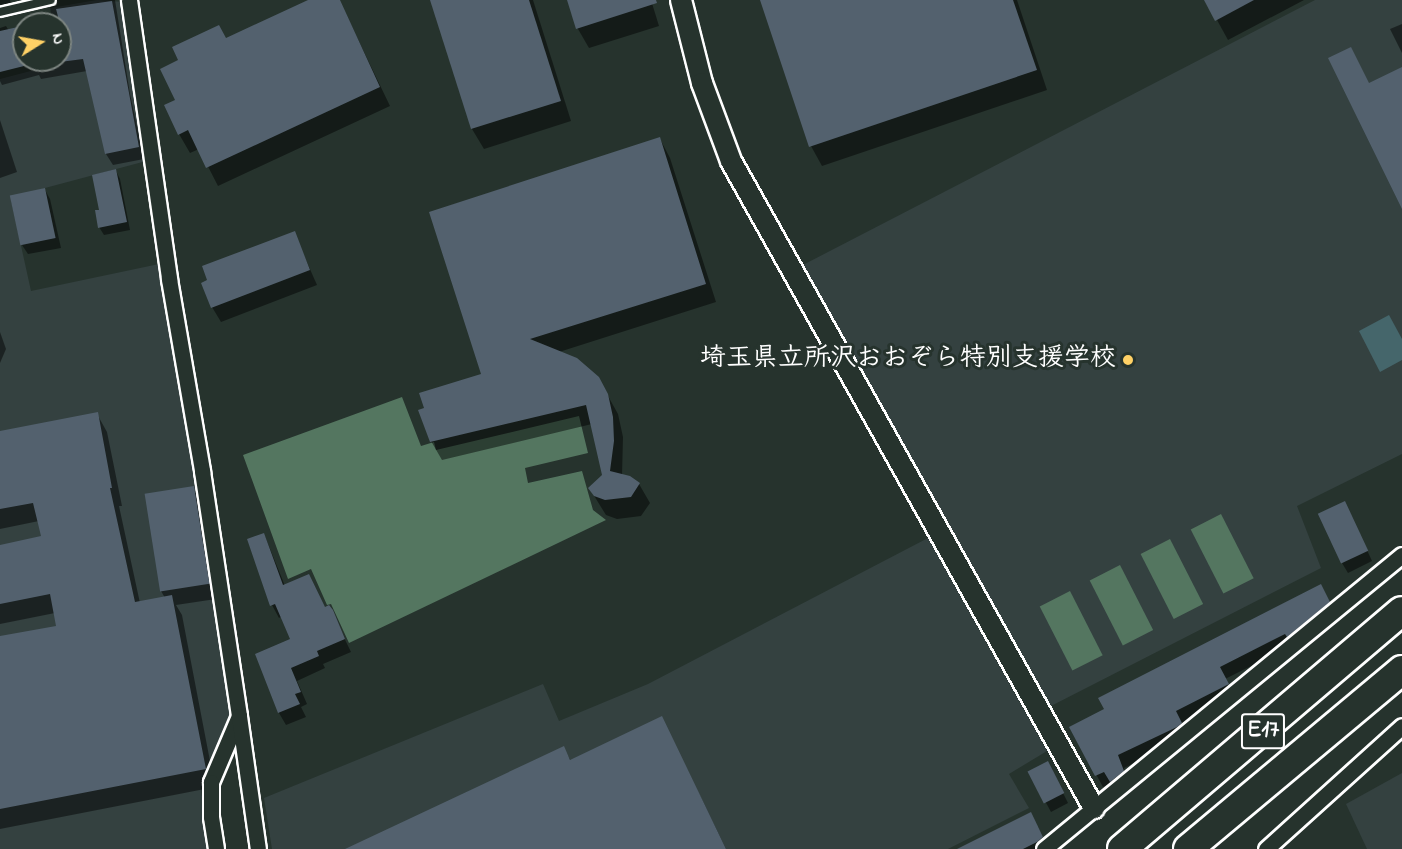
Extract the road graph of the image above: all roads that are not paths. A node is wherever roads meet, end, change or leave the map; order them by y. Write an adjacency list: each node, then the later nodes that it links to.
1 (51, 0): 4 (lane)
2 (129, 0): 8 (street)
3 (681, 0): 10 (street)
4 (0, 12)
5 (1402, 555): 10 (street)
6 (1402, 611): 14 (highway, E17)
7 (1402, 669): 15 (highway, E17)
8 (239, 716): 11 (street); 12 (street)
9 (1402, 726): 16 (street)
10 (1094, 808): 13 (street)
11 (216, 849)
12 (258, 849)
13 (1044, 849)
14 (1122, 849)
15 (1188, 849)
16 (1266, 849)

